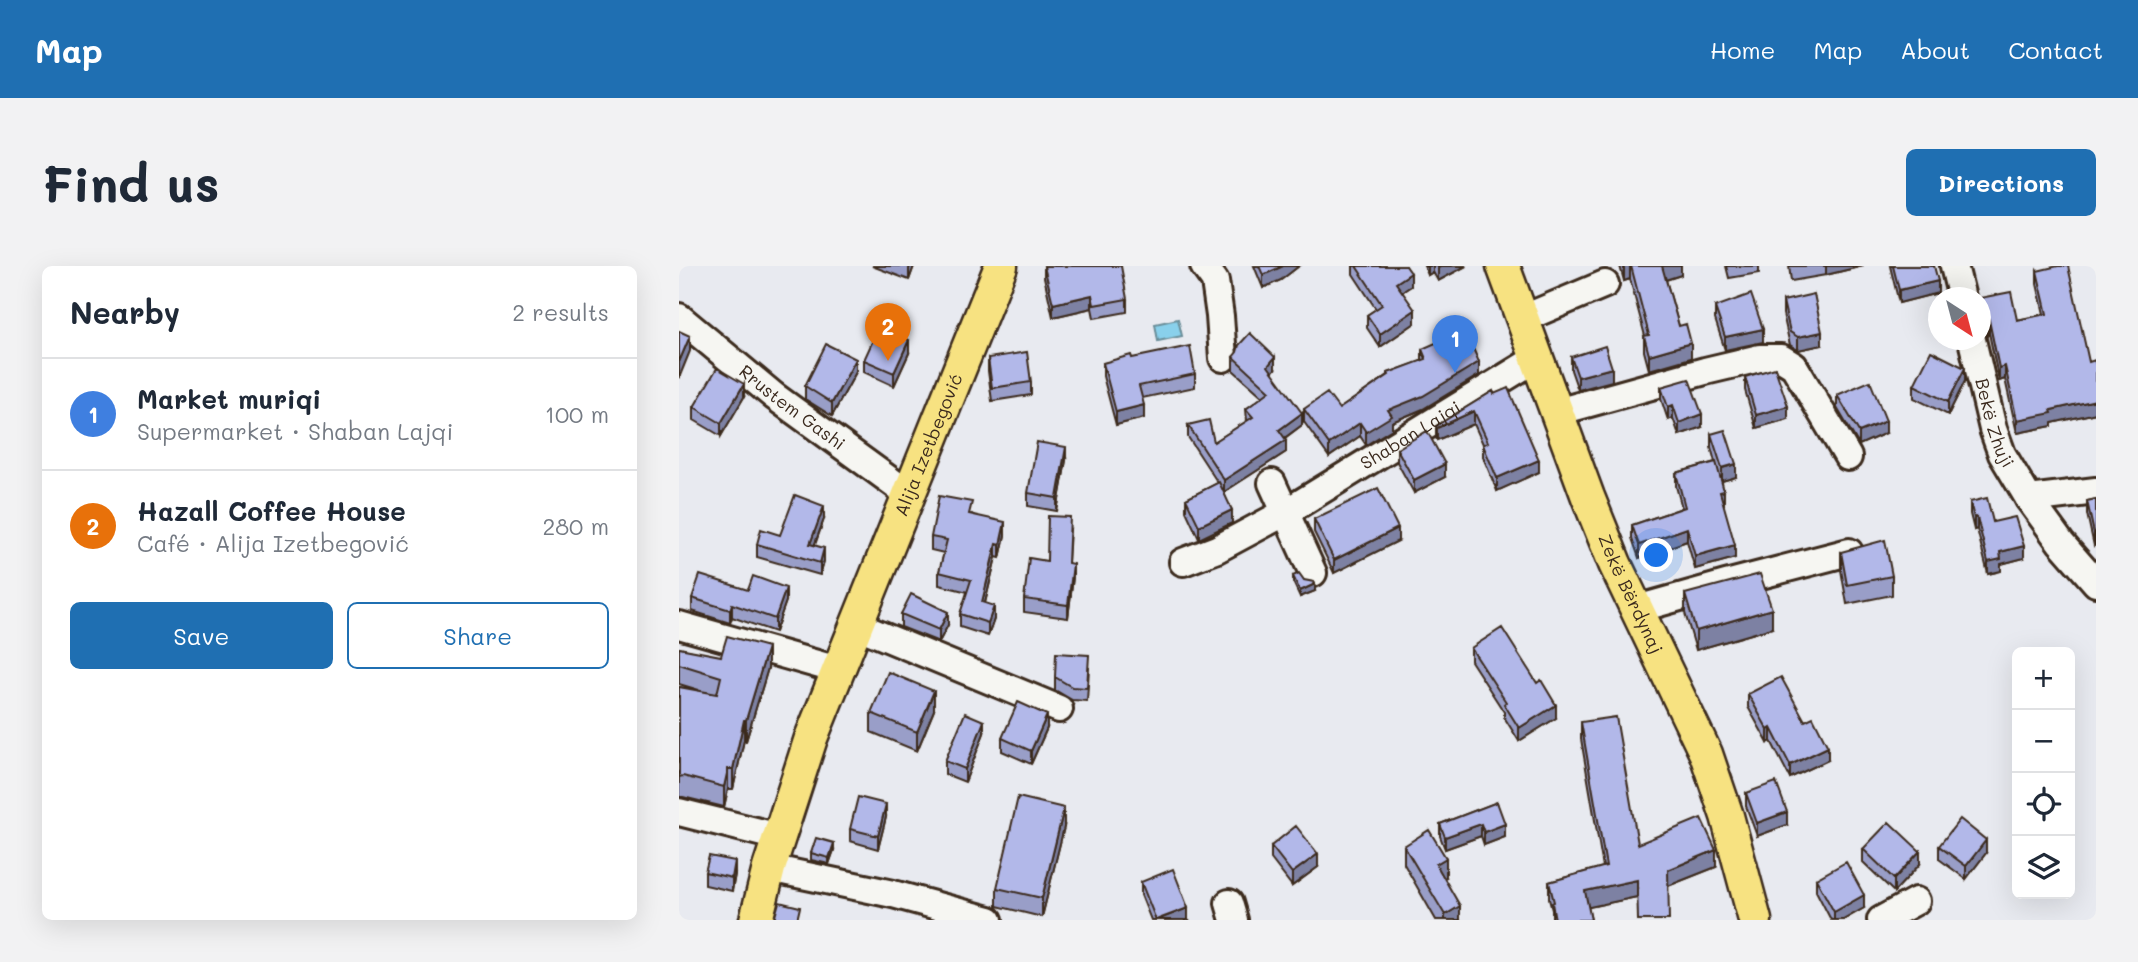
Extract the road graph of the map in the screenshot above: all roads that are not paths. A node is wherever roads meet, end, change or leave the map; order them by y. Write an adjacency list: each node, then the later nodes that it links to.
1 (1001, 266): 16 (main road, Alija Izetbegović)
2 (1204, 266): 10 (street)
3 (1503, 266): 8 (main road, Zekë Bërdynaj)
4 (1954, 266): 6 (street)
5 (1605, 284): 8 (street)
6 (1959, 287)
7 (679, 317): 16 (street, Rrustem Gashi)
8 (1522, 319): 11 (main road, Zekë Bërdynaj)
9 (1974, 350): 17 (street, Bekë Zhuji)
10 (1223, 358)
11 (1537, 358): 12 (main road, Zekë Bërdynaj); 18 (street, Shaban Lajqi)
12 (1557, 412): 13 (street); 23 (main road, Zekë Bërdynaj)
13 (1848, 457)
14 (1272, 484): 18 (street)
15 (2096, 491): 17 (street)
16 (909, 495): 25 (main road, Alija Izetbegović)
17 (2029, 499): 22 (street, Bekë Zhuji)
18 (1286, 512): 20 (street, Shaban Lajqi); 21 (street)
19 (1849, 552): 23 (street)
20 (1183, 562)
21 (1313, 573)
22 (2096, 583)
23 (1637, 609): 34 (main road, Zekë Bërdynaj)
24 (679, 625): 26 (street)
25 (856, 625): 26 (main road, Alija Izetbegović); 27 (street)
26 (838, 670): 29 (main road, Alija Izetbegović)
27 (1059, 709)
28 (679, 812): 29 (street)
29 (779, 837): 30 (main road, Alija Izetbegović)
30 (769, 868): 32 (main road, Alija Izetbegović); 33 (street)
31 (1916, 901): 35 (street)
32 (757, 920)
33 (989, 920)
34 (1755, 920)
35 (1881, 920)

